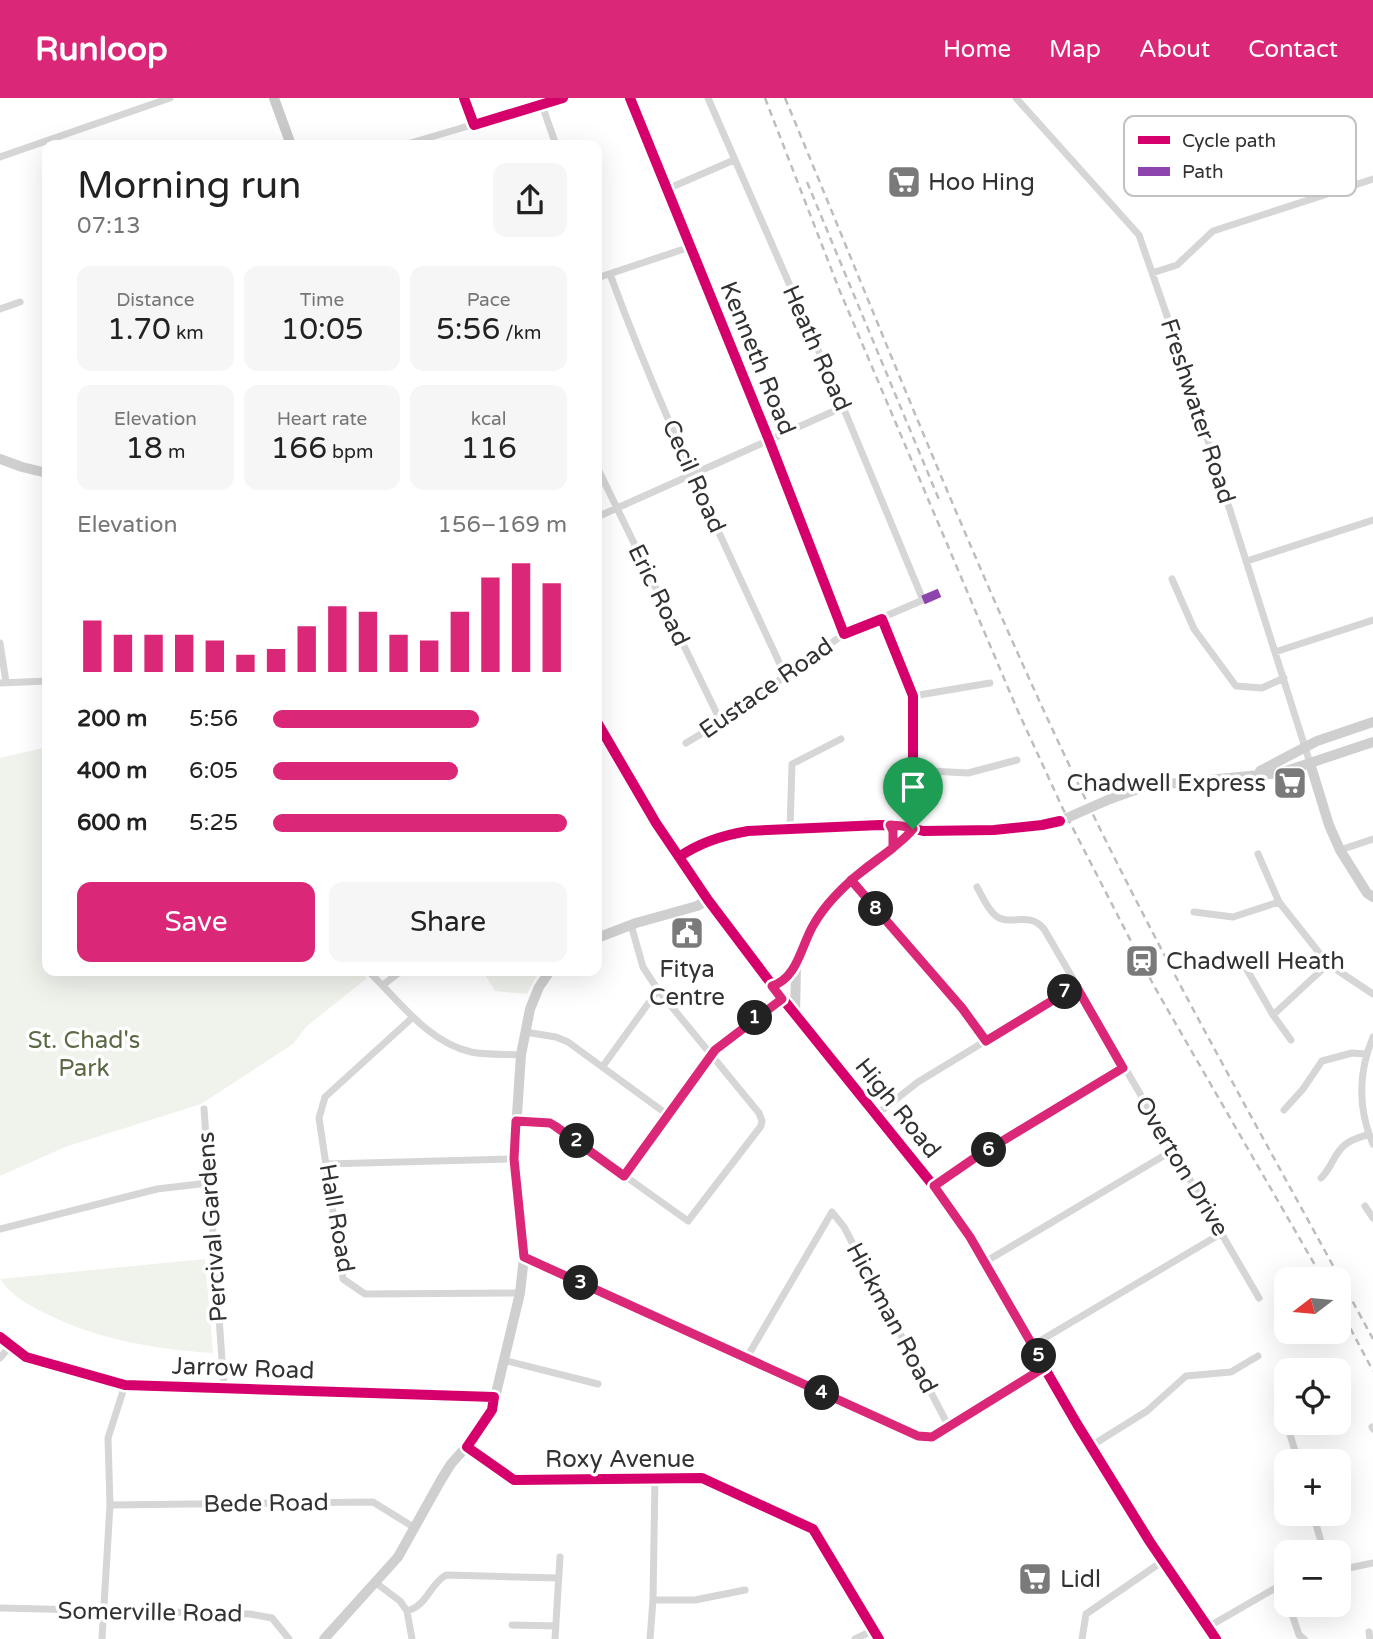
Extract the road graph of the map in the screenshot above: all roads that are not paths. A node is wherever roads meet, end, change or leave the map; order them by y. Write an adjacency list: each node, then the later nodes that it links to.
1 (170, 98): 10 (street)
2 (274, 98): 11 (main road)
3 (464, 98): 9 (street)
4 (563, 98): 8 (street)
5 (630, 98): 19 (street, Kenneth Road)
6 (708, 98): 16 (street, Heath Road)
7 (1016, 98): 22 (street, Freshwater Road)
8 (542, 104): 9 (street); 13 (street)
9 (474, 125): 12 (street)
10 (51, 140)
11 (288, 140)
12 (422, 140)
13 (554, 140)
14 (42, 143): 15 (street)
15 (0, 158)
16 (734, 160): 19 (street); 27 (street, Heath Road)
17 (1373, 179): 18 (street)
18 (1356, 185)
19 (666, 190): 21 (street, Kenneth Road)
20 (1322, 196): 22 (street)
21 (690, 247): 23 (street); 28 (street, Kenneth Road)
22 (1152, 273): 36 (street, Freshwater Road)
23 (610, 274): 24 (street); 31 (street, Cecil Road)
24 (602, 276)
25 (20, 302): 26 (street)
26 (0, 309)
27 (843, 407): 28 (street); 38 (street, Heath Road)
28 (769, 440): 31 (street); 41 (street, Kenneth Road)
29 (0, 459): 30 (street)
30 (42, 472)
31 (692, 473): 33 (street); 44 (street, Cecil Road)
32 (602, 478): 33 (street, Eric Road)
33 (616, 508): 34 (street); 50 (street, Eric Road)
34 (602, 515)
35 (1373, 520): 36 (street)
36 (1247, 561): 43 (street, Freshwater Road)
37 (1172, 579): 45 (street)
38 (923, 600): 39 (street, Eustace Road)
39 (882, 619): 41 (street, Eustace Road); 49 (street)
40 (1373, 620): 43 (street)
41 (844, 634): 44 (street, Eustace Road)
42 (0, 643): 47 (street)
43 (1275, 652): 45 (street, Freshwater Road)
44 (785, 675): 50 (street, Eustace Road)
45 (1284, 678): 56 (street, Freshwater Road)
46 (42, 681): 47 (street)
47 (3, 683)
48 (990, 684): 49 (street)
49 (913, 696): 59 (street)
50 (721, 722): 55 (street, Eustace Road)
51 (1373, 722): 56 (street)
52 (602, 731): 68 (main road, High Road)
53 (841, 738): 62 (street)
54 (1373, 741): 58 (street)
55 (686, 743)
56 (1305, 747): 58 (street, Freshwater Road); 60 (street)
57 (1017, 760): 59 (street)
58 (1310, 763): 60 (street); 66 (street)
59 (914, 770): 63 (street)
60 (1253, 774): 63 (street, bridge)
61 (890, 825): 62 (street); 63 (street); 65 (street)
62 (790, 829): 68 (street)
63 (913, 829): 65 (street)
64 (1373, 839): 66 (street)
65 (893, 848): 69 (street)
66 (1340, 850): 71 (street)
67 (1258, 854): 73 (street)
68 (679, 857): 72 (main road, High Road)
69 (851, 880): 78 (street); 95 (street)
70 (977, 887): 85 (street, Overton Drive)
71 (1373, 897)
72 (708, 900): 75 (street); 84 (main road, High Road)
73 (1279, 902): 74 (street); 77 (street)
74 (1194, 912)
75 (631, 925): 76 (street); 86 (street)
76 (602, 936)
77 (1328, 964): 87 (street); 89 (street)
78 (796, 965): 84 (street); 90 (street)
79 (1247, 968): 89 (street)
80 (373, 976): 83 (street)
81 (395, 976): 83 (street)
82 (547, 976): 92 (street)
83 (383, 985): 91 (street)
84 (772, 986): 88 (main road, High Road)
85 (1076, 986): 95 (street); 100 (street, Overton Drive)
86 (658, 990): 98 (street); 99 (street)
87 (1373, 994)
88 (782, 999): 90 (main road, High Road); 98 (street)
89 (1273, 1015): 94 (street)
90 (796, 1016): 106 (main road, High Road)
91 (412, 1017): 97 (street); 112 (street, Hall Road)
92 (525, 1032): 97 (street); 99 (street)
93 (1373, 1037): 96 (street)
94 (1291, 1040)
95 (986, 1041): 106 (street)
96 (1366, 1054): 102 (street); 104 (street)
97 (521, 1055): 107 (street)
98 (712, 1055): 105 (street); 113 (street)
99 (603, 1066): 105 (street)
100 (1123, 1068): 110 (street, Overton Drive); 116 (street)
101 (1373, 1106): 102 (street)
102 (1362, 1108): 108 (street)
103 (204, 1109): 115 (street, Percival Gardens)
104 (1284, 1110)
105 (668, 1115): 113 (street)
106 (876, 1115): 116 (main road, High Road)
107 (516, 1121): 111 (street); 113 (street)
108 (1369, 1134): 109 (street); 114 (street)
109 (1373, 1144)
110 (1175, 1149): 120 (street, Overton Drive); 122 (street)
111 (514, 1159): 112 (street); 121 (street)
112 (327, 1164): 123 (street, Hall Road)
113 (624, 1176)
114 (1321, 1178)
115 (208, 1183): 119 (street); 135 (street, Percival Gardens)
116 (934, 1186): 122 (main road, High Road)
117 (1365, 1206): 118 (street)
118 (1373, 1217)
119 (0, 1229)
120 (1222, 1233): 124 (street, Overton Drive); 126 (street)
121 (524, 1257): 123 (street); 130 (street)
122 (985, 1262): 126 (main road, High Road)
123 (520, 1293): 131 (street)
124 (1259, 1297)
125 (0, 1337): 127 (street, Jarrow Road)
126 (1033, 1345): 132 (main road, High Road)
127 (10, 1346): 129 (street); 134 (street, Jarrow Road)
128 (1258, 1356): 138 (street)
129 (0, 1358)
130 (746, 1359): 137 (street); 137 (street, Hickman Road)
131 (503, 1360): 133 (street); 136 (street)
132 (1045, 1367): 137 (street); 138 (main road, High Road)
133 (598, 1384)
134 (125, 1385): 135 (street, Jarrow Road); 141 (street)
135 (224, 1387): 136 (street, Jarrow Road)
136 (494, 1397): 139 (street)
137 (948, 1425)
138 (1091, 1446): 144 (main road, High Road)
139 (467, 1447): 140 (street, Roxy Avenue); 142 (street)
140 (655, 1478): 151 (street); 159 (street, Roxy Avenue)
141 (110, 1505): 142 (street, Bede Road); 154 (street)
142 (415, 1528): 148 (street)
143 (560, 1558): 147 (street)
144 (1163, 1561): 158 (main road, High Road); 168 (street)
145 (1373, 1563): 146 (street)
146 (1351, 1568)
147 (558, 1578): 153 (street); 157 (street)
148 (376, 1583): 153 (street); 162 (street)
149 (1274, 1589): 158 (street)
150 (745, 1590): 151 (street)
151 (653, 1600): 165 (street)
152 (0, 1608): 154 (street, Somerville Road)
153 (407, 1611): 163 (street)
154 (104, 1612): 160 (street); 161 (street, Somerville Road)
155 (1293, 1617): 170 (street)
156 (512, 1625): 157 (street)
157 (556, 1626): 164 (street)
158 (1208, 1627): 169 (main road, High Road)
159 (874, 1630): 166 (street); 167 (street, Roxy Avenue)
160 (102, 1639)
161 (289, 1639)
162 (324, 1639)
163 (412, 1639)
164 (555, 1639)
165 (650, 1639)
166 (855, 1639)
167 (879, 1639)
168 (1082, 1639)
169 (1216, 1639)
170 (1304, 1639)

